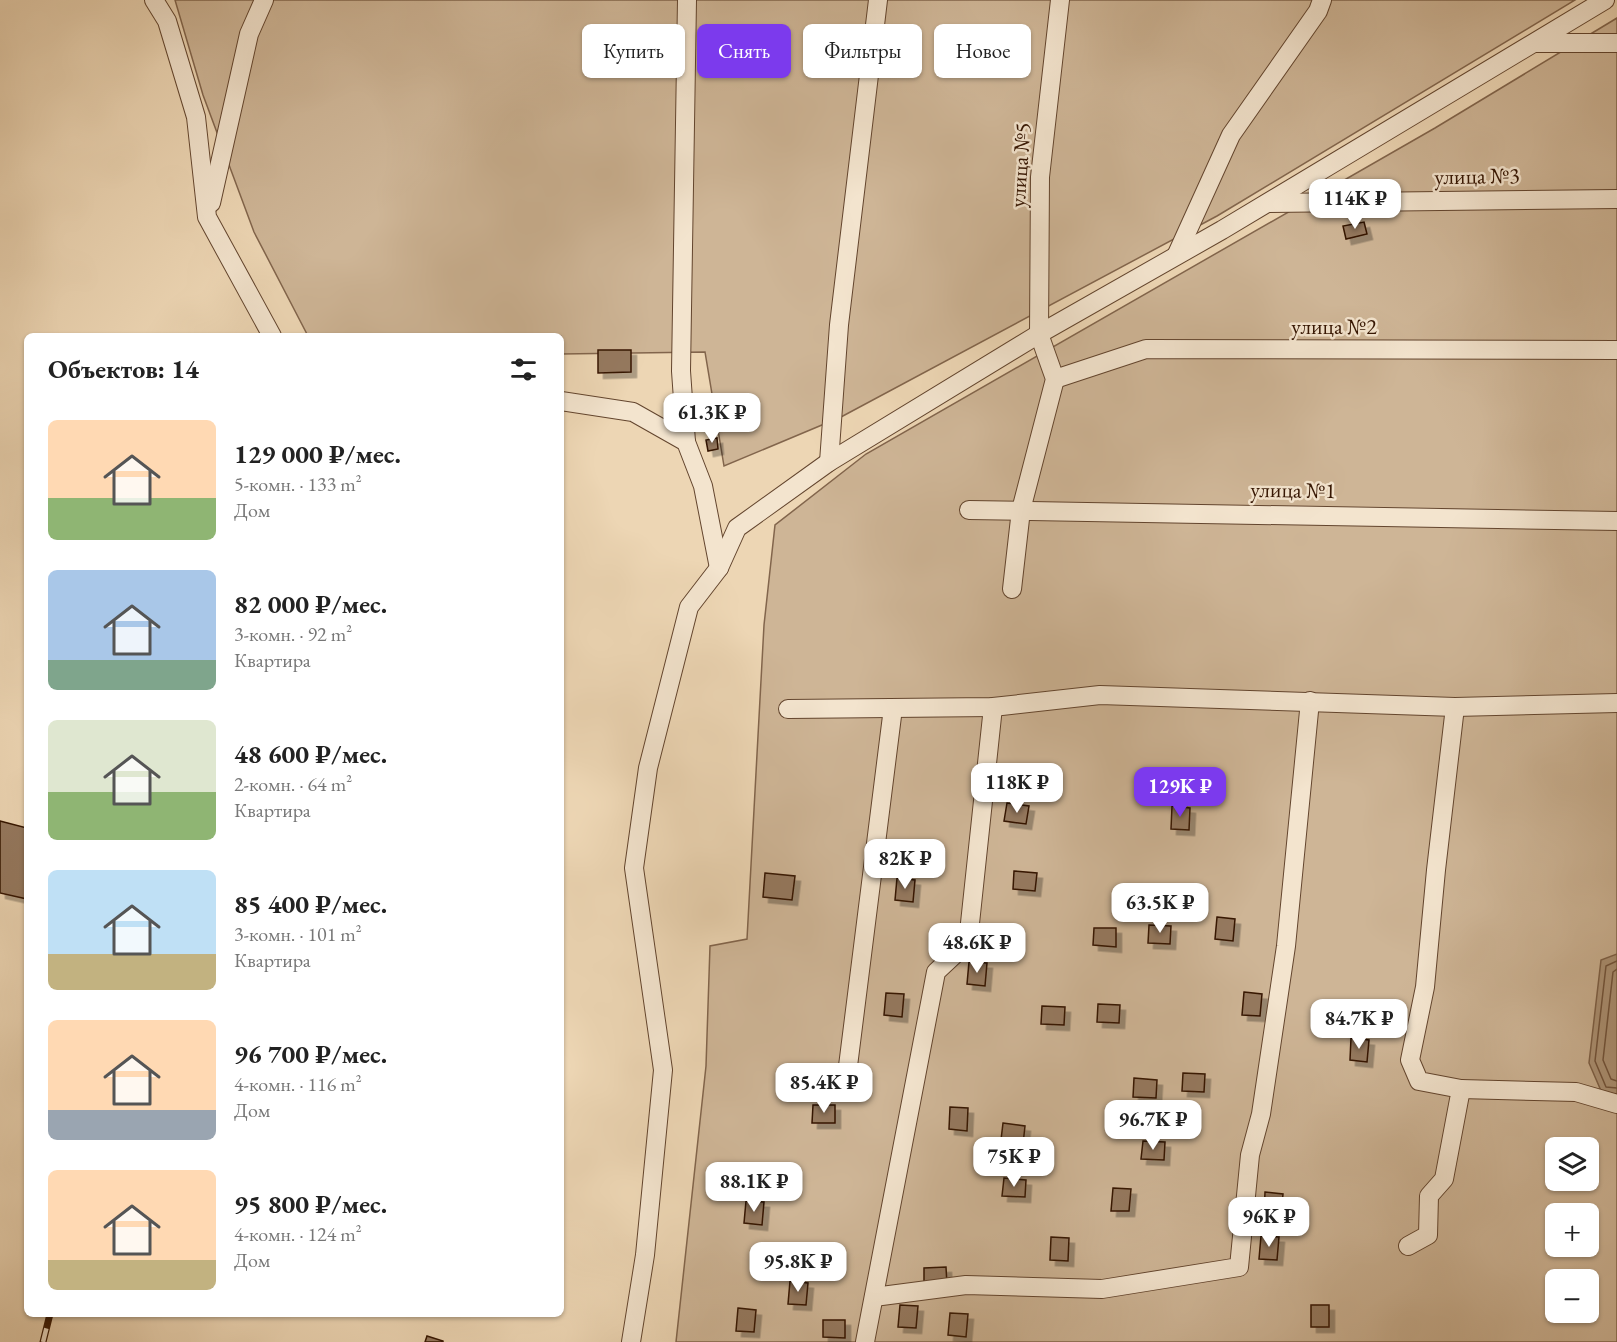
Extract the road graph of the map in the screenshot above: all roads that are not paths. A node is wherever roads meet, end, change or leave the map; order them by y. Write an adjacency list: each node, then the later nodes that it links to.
1 (154, 0): 12 (street)
2 (264, 0): 12 (street)
3 (687, 0): 19 (street)
4 (878, 0): 20 (street)
5 (1060, 0): 15 (street, улица №5)
6 (1322, 0): 13 (street)
7 (1605, 0): 8 (street)
8 (1534, 43): 9 (street); 11 (street)
9 (1617, 43)
10 (1617, 199): 11 (street, улица №3)
11 (1266, 203): 13 (street)
12 (207, 217): 14 (street)
13 (1178, 254): 15 (street)
14 (270, 333)
15 (1039, 334): 17 (street, улица №5); 20 (street)
16 (1617, 350): 17 (street, улица №2)
17 (1055, 379): 22 (street)
18 (564, 401): 19 (street)
19 (686, 442): 24 (street)
20 (829, 462): 24 (street)
21 (969, 510): 22 (street, улица №1)
22 (1022, 510): 23 (street, улица №1); 25 (street)
23 (1617, 520)
24 (719, 568): 37 (street)
25 (1012, 590)
26 (1310, 701): 28 (street); 29 (street); 36 (street)
27 (1617, 703): 29 (street)
28 (993, 707): 31 (street); 36 (street)
29 (1455, 707): 33 (street)
30 (788, 708): 31 (street)
31 (893, 708): 32 (street)
32 (846, 1082)
33 (1461, 1089): 34 (street); 35 (street)
34 (1617, 1104)
35 (1408, 1246)
36 (874, 1297): 38 (street)
37 (631, 1342)
38 (865, 1342)

